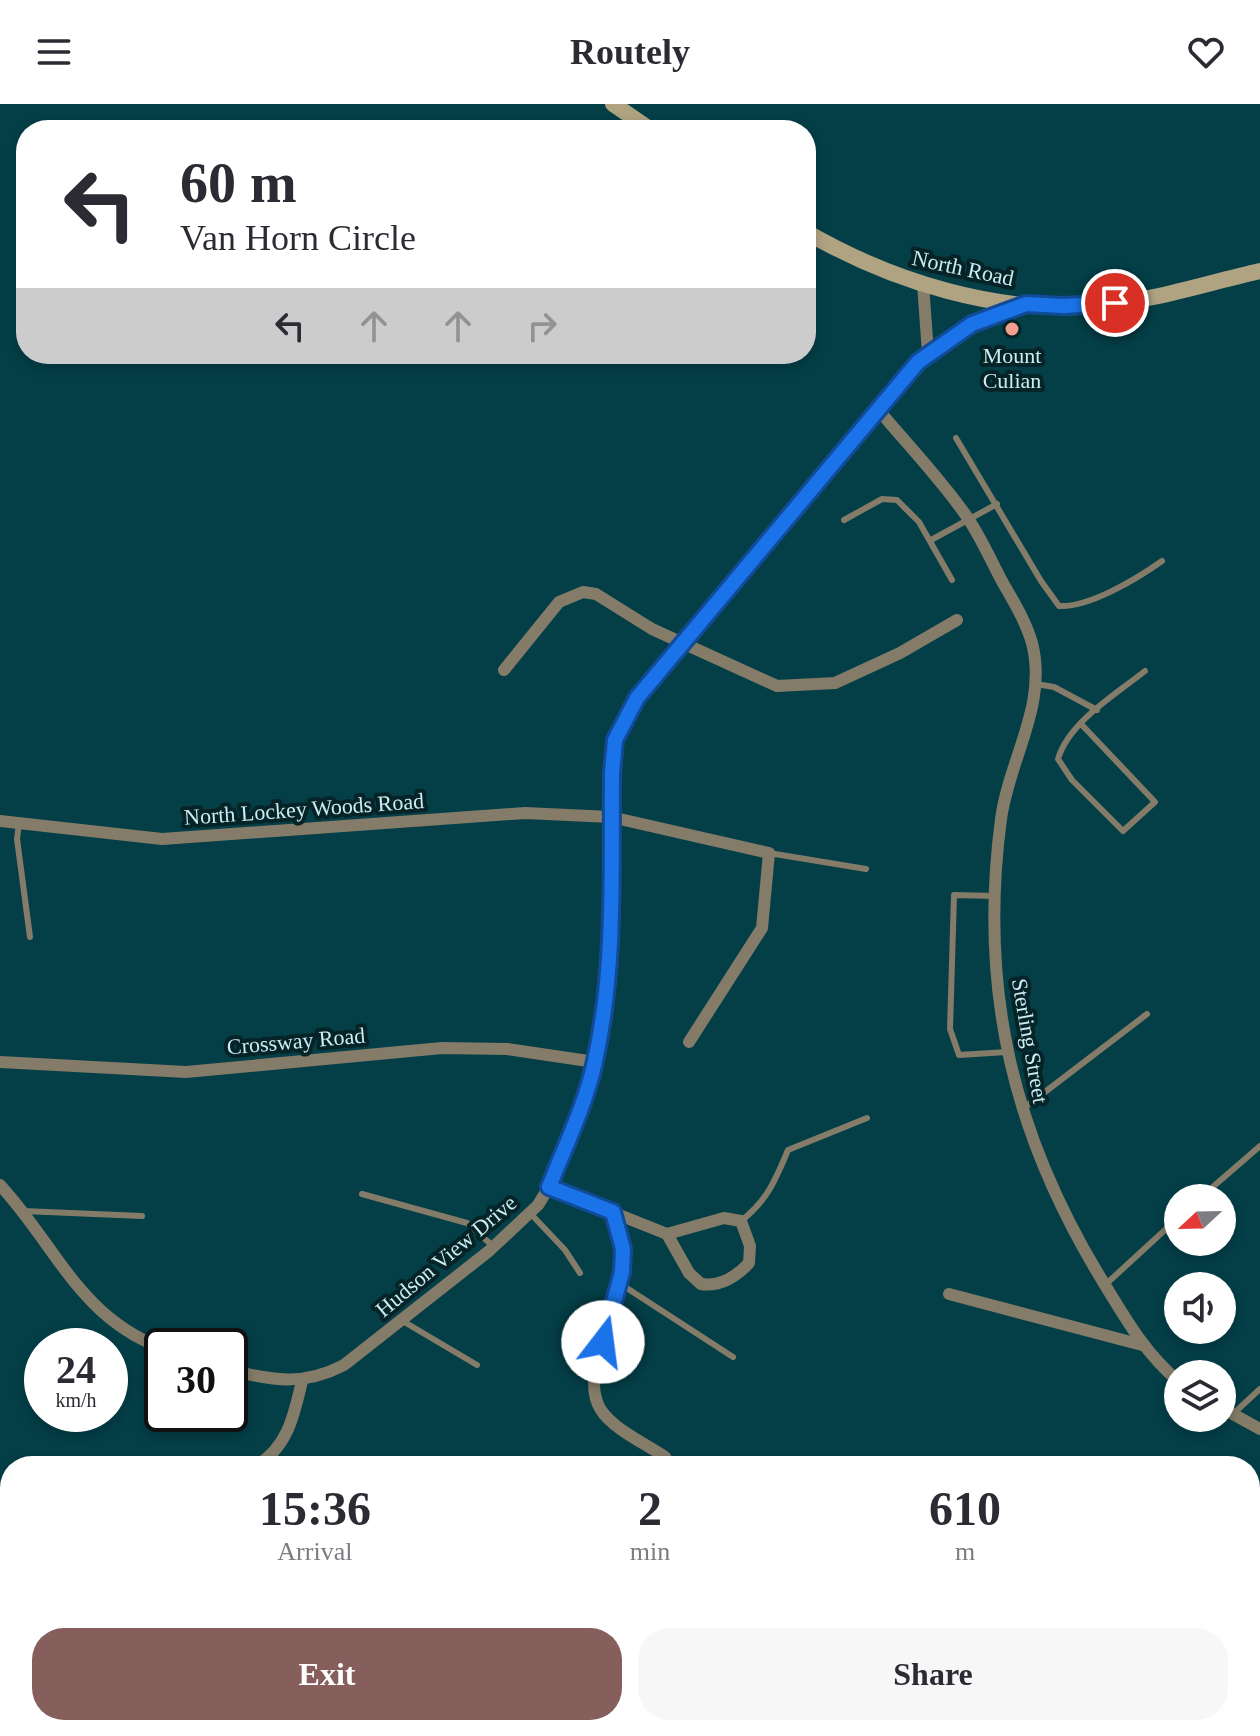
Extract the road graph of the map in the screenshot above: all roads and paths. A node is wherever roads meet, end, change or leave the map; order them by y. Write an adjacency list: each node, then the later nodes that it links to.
1 (613, 104): 2 (main road)
2 (636, 120)
3 (816, 238): 5 (main road, North Road)
4 (1260, 271): 6 (main road, North Road)
5 (923, 284): 6 (main road, North Road); 7 (street)
6 (1026, 304): 7 (street, Hudson View Drive)
7 (928, 353): 8 (street, Hudson View Drive)
8 (877, 408): 11 (street, Sterling Street); 17 (street, Hudson View Drive)
9 (956, 438): 10 (lane)
10 (997, 504): 11 (lane); 14 (lane)
11 (968, 519): 13 (lane); 20 (street, Sterling Street)
12 (844, 520): 13 (lane)
13 (931, 540): 15 (lane)
14 (1162, 561)
15 (952, 580)
16 (957, 620): 17 (street)
17 (681, 642): 18 (street); 23 (street, Hudson View Drive)
18 (504, 670)
19 (1145, 671): 21 (lane)
20 (1036, 684): 21 (lane); 28 (street, Sterling Street)
21 (1097, 710): 22 (lane)
22 (1082, 725): 22 (lane)
23 (611, 817): 25 (street, North Lockey Woods Road); 26 (street, North Lockey Woods Road); 34 (street, Hudson View Drive)
24 (0, 821): 25 (street, North Lockey Woods Road)
25 (19, 823): 29 (lane)
26 (769, 853): 27 (lane); 31 (street)
27 (866, 869)
28 (995, 896): 32 (street, Sterling Street); 32 (lane)
29 (30, 937)
30 (1147, 1014): 35 (lane)
31 (689, 1042)
32 (1007, 1052): 35 (street, Sterling Street)
33 (0, 1062): 34 (street, Crossway Road)
34 (595, 1062): 40 (street, Hudson View Drive)
35 (1021, 1110): 52 (street, Sterling Street)
36 (867, 1118): 46 (lane)
37 (1260, 1146): 38 (lane)
38 (1216, 1184)
39 (0, 1185): 42 (street)
40 (549, 1187): 43 (street); 44 (street, Hudson View Drive)
41 (362, 1194): 49 (lane)
42 (23, 1211): 45 (lane); 55 (street)
43 (613, 1212): 48 (street); 51 (street)
44 (530, 1213): 49 (street, Hudson View Drive); 50 (lane)
45 (142, 1216)
46 (741, 1221): 48 (street); 48 (street)
47 (1164, 1231): 52 (lane)
48 (667, 1234)
49 (494, 1247): 54 (street, Hudson View Drive)
50 (580, 1273)
51 (619, 1283): 57 (lane); 67 (street)
52 (1105, 1285): 56 (street, Sterling Street)
53 (949, 1294): 56 (street)
54 (401, 1320): 58 (lane); 61 (street, Hudson View Drive)
55 (144, 1340)
56 (1142, 1345): 59 (street, Sterling Street)
57 (733, 1357)
58 (477, 1365)
59 (1164, 1367)
60 (248, 1374): 61 (street, Hudson View Drive)
61 (302, 1381): 66 (street)
62 (1260, 1389): 63 (lane)
63 (1236, 1406)
64 (1236, 1416): 65 (street)
65 (1260, 1429)
66 (268, 1456)
67 (664, 1456)

